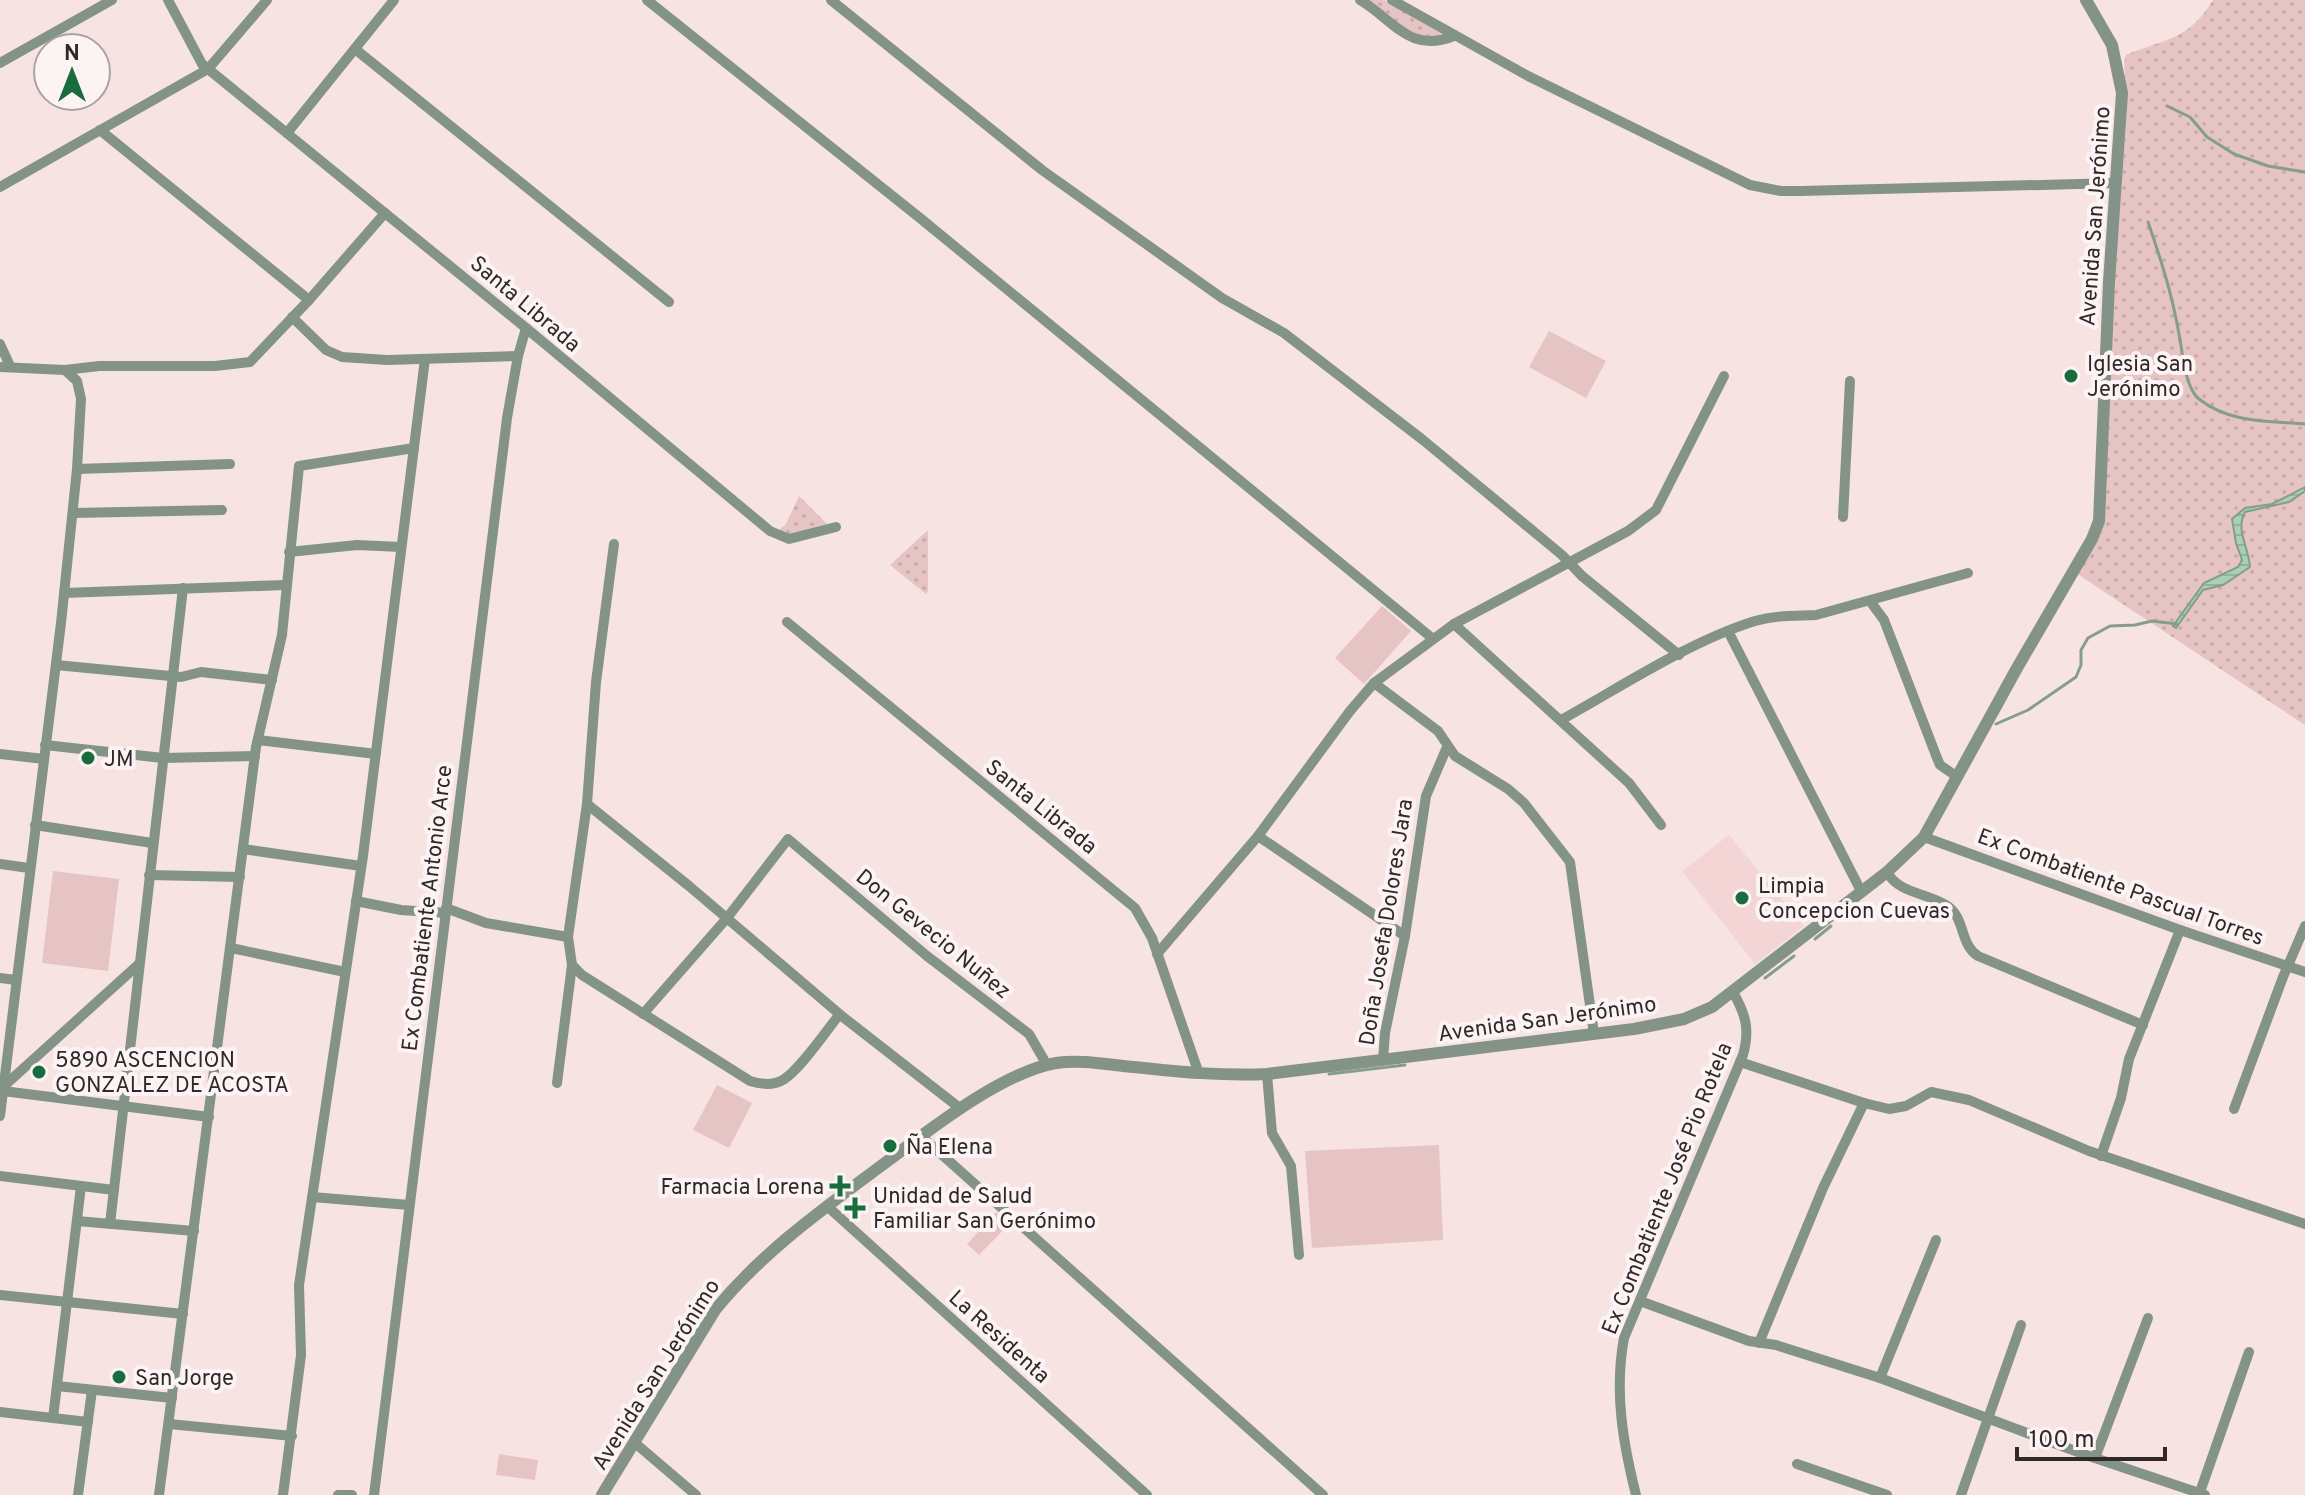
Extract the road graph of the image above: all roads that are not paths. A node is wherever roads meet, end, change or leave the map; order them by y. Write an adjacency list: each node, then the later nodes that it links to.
1 (112, 0): 12 (street)
2 (168, 0): 13 (street)
3 (267, 0): 13 (street)
4 (394, 0): 11 (street)
5 (647, 0): 49 (street)
6 (831, 0): 40 (street)
7 (1360, 0): 10 (street)
8 (1392, 0): 10 (street)
9 (2086, 0): 16 (street, Avenida San Jerónimo)
10 (1454, 36): 16 (street)
11 (355, 49): 15 (street); 20 (street)
12 (0, 63)
13 (205, 66): 14 (street); 15 (street, Santa Librada)
14 (100, 130): 17 (street); 19 (street)
15 (287, 133): 18 (street, Santa Librada)
16 (2116, 183): 64 (street, Avenida San Jerónimo)
17 (0, 187)
18 (385, 213): 19 (street); 22 (street, Santa Librada)
19 (309, 300): 21 (street)
20 (669, 302)
21 (292, 317): 25 (street); 27 (street)
22 (526, 328): 24 (street, Ex Combatiente Antonio Arce); 36 (street, Santa Librada)
23 (0, 344): 26 (street)
24 (518, 356): 25 (street); 80 (street, Ex Combatiente Antonio Arce)
25 (425, 359): 30 (street)
26 (5, 367): 27 (street)
27 (65, 370): 32 (street)
28 (1724, 376): 40 (street)
29 (1850, 381): 35 (street)
30 (414, 448): 38 (street); 39 (street)
31 (230, 464): 32 (street)
32 (77, 469): 34 (street)
33 (222, 510): 34 (street)
34 (73, 513): 44 (street)
35 (1843, 517)
36 (836, 527)
37 (614, 544): 65 (street)
38 (401, 547): 39 (street); 60 (street)
39 (289, 552): 42 (street)
40 (1569, 563): 47 (street); 50 (street)
41 (1968, 573): 45 (street)
42 (285, 585): 43 (street); 53 (street)
43 (183, 588): 44 (street); 52 (street)
44 (64, 593): 51 (street)
45 (1870, 601): 48 (street); 64 (street)
46 (787, 622): 87 (street, Santa Librada)
47 (1454, 624): 49 (street); 55 (street)
48 (1728, 631): 50 (street); 78 (street)
49 (1432, 638): 54 (street)
50 (1679, 655): 55 (street)
51 (56, 665): 52 (street); 57 (street)
52 (173, 676): 53 (street); 62 (street)
53 (272, 680): 56 (street)
54 (1374, 683): 58 (street); 68 (street)
55 (1561, 720): 67 (street)
56 (258, 740): 60 (street); 61 (street)
57 (45, 745): 62 (street); 63 (street)
58 (1447, 747): 84 (street, Doña Josefa Dolores Jara); 99 (street)
59 (0, 754): 63 (street)
60 (376, 754): 73 (street)
61 (255, 756): 62 (street); 71 (street)
62 (163, 758): 70 (street)
63 (44, 759): 66 (street)
64 (1956, 776): 69 (street, Avenida San Jerónimo)
65 (587, 804): 81 (street); 85 (street)
66 (35, 825): 70 (street); 74 (street)
67 (1661, 825)
68 (1258, 836): 84 (street); 87 (street)
69 (1924, 837): 75 (street, Avenida San Jerónimo); 83 (street, Ex Combatiente Pascual Torres)
70 (152, 843): 76 (street)
71 (243, 849): 73 (street); 77 (street)
72 (0, 864): 74 (street)
73 (361, 866): 79 (street)
74 (29, 868): 94 (street)
75 (1887, 872): 78 (street, Avenida San Jerónimo); 98 (street)
76 (149, 875): 77 (street); 88 (street)
77 (240, 877): 86 (street)
78 (1861, 891): 95 (street, Avenida San Jerónimo)
79 (356, 901): 80 (street); 91 (street)
80 (446, 911): 85 (street); 119 (street, Ex Combatiente Antonio Arce)
81 (727, 918): 96 (street); 97 (street); 102 (street, Don Gevecio Nuñez)
82 (2305, 926): 90 (street)
83 (2180, 930): 90 (street, Ex Combatiente Pascual Torres); 98 (street)
84 (1405, 936): 100 (street, Doña Josefa Dolores Jara)
85 (568, 937): 89 (street)
86 (231, 948): 91 (street); 112 (street)
87 (1157, 954): 103 (street, Santa Librada)
88 (139, 964): 106 (street); 108 (street)
89 (572, 965): 96 (street); 105 (street)
90 (2287, 966): 92 (street, Ex Combatiente Pascual Torres); 110 (street)
91 (345, 972): 118 (street)
92 (2305, 972)
93 (0, 978): 94 (street)
94 (16, 980): 106 (street)
95 (1733, 992): 99 (street, Avenida San Jerónimo); 101 (street, Ex Combatiente José Pio Rotela)
96 (643, 1014): 97 (street)
97 (839, 1015): 109 (street)
98 (2143, 1025): 114 (street)
99 (1594, 1034): 100 (street, Avenida San Jerónimo)
100 (1383, 1060): 104 (street, Avenida San Jerónimo)
101 (1740, 1062): 107 (street); 128 (street, Ex Combatiente José Pio Rotela)
102 (1047, 1065): 103 (street, Avenida San Jerónimo); 109 (street, Avenida San Jerónimo)
103 (1199, 1074): 104 (street, Avenida San Jerónimo)
104 (1267, 1074): 126 (street)
105 (557, 1083)
106 (3, 1089): 108 (street); 111 (street)
107 (1864, 1103): 114 (street); 133 (street)
108 (123, 1106): 112 (street); 117 (street)
109 (961, 1109): 113 (street, Avenida San Jerónimo)
110 (2234, 1109)
111 (0, 1116)
112 (209, 1117): 124 (street)
113 (921, 1136): 120 (street, Avenida San Jerónimo); 158 (street)
114 (2101, 1156): 123 (street)
115 (0, 1176): 116 (street)
116 (81, 1186): 117 (street); 121 (street)
117 (114, 1190): 122 (street)
118 (312, 1197): 119 (street); 144 (street)
119 (409, 1205): 154 (street, Ex Combatiente Antonio Arce)
120 (827, 1206): 145 (street, Avenida San Jerónimo); 157 (street, La Residenta)
121 (77, 1221): 122 (street); 129 (street)
122 (110, 1224): 124 (street)
123 (2305, 1224)
124 (194, 1231): 130 (street)
125 (1936, 1240): 135 (street)
126 (1299, 1255)
127 (0, 1295): 129 (street)
128 (1640, 1301): 133 (street); 159 (street, Ex Combatiente José Pio Rotela)
129 (67, 1302): 130 (street); 136 (street)
130 (183, 1314): 138 (street)
131 (2148, 1318): 146 (street)
132 (2021, 1325): 140 (street)
133 (1759, 1343): 135 (street)
134 (2249, 1352): 148 (street)
135 (1880, 1378): 140 (street)
136 (57, 1386): 137 (street); 141 (street)
137 (92, 1390): 138 (street); 142 (street)
138 (172, 1398): 143 (street)
139 (0, 1412): 141 (street)
140 (1988, 1417): 146 (street); 161 (street)
141 (53, 1418): 142 (street)
142 (88, 1422): 149 (street)
143 (169, 1424): 144 (street); 150 (street)
144 (292, 1436): 151 (street)
145 (635, 1443): 155 (street, Avenida San Jerónimo); 156 (street)
146 (2095, 1458): 148 (street)
147 (1797, 1464): 160 (street)
148 (2201, 1494)
149 (78, 1495)
150 (159, 1495)
151 (283, 1495)
152 (338, 1495): 153 (street)
153 (352, 1495)
154 (374, 1495)
155 (602, 1495)
156 (696, 1495)
157 (1147, 1495)
158 (1323, 1495)
159 (1636, 1495)
160 (1887, 1495)
161 (1961, 1495)

